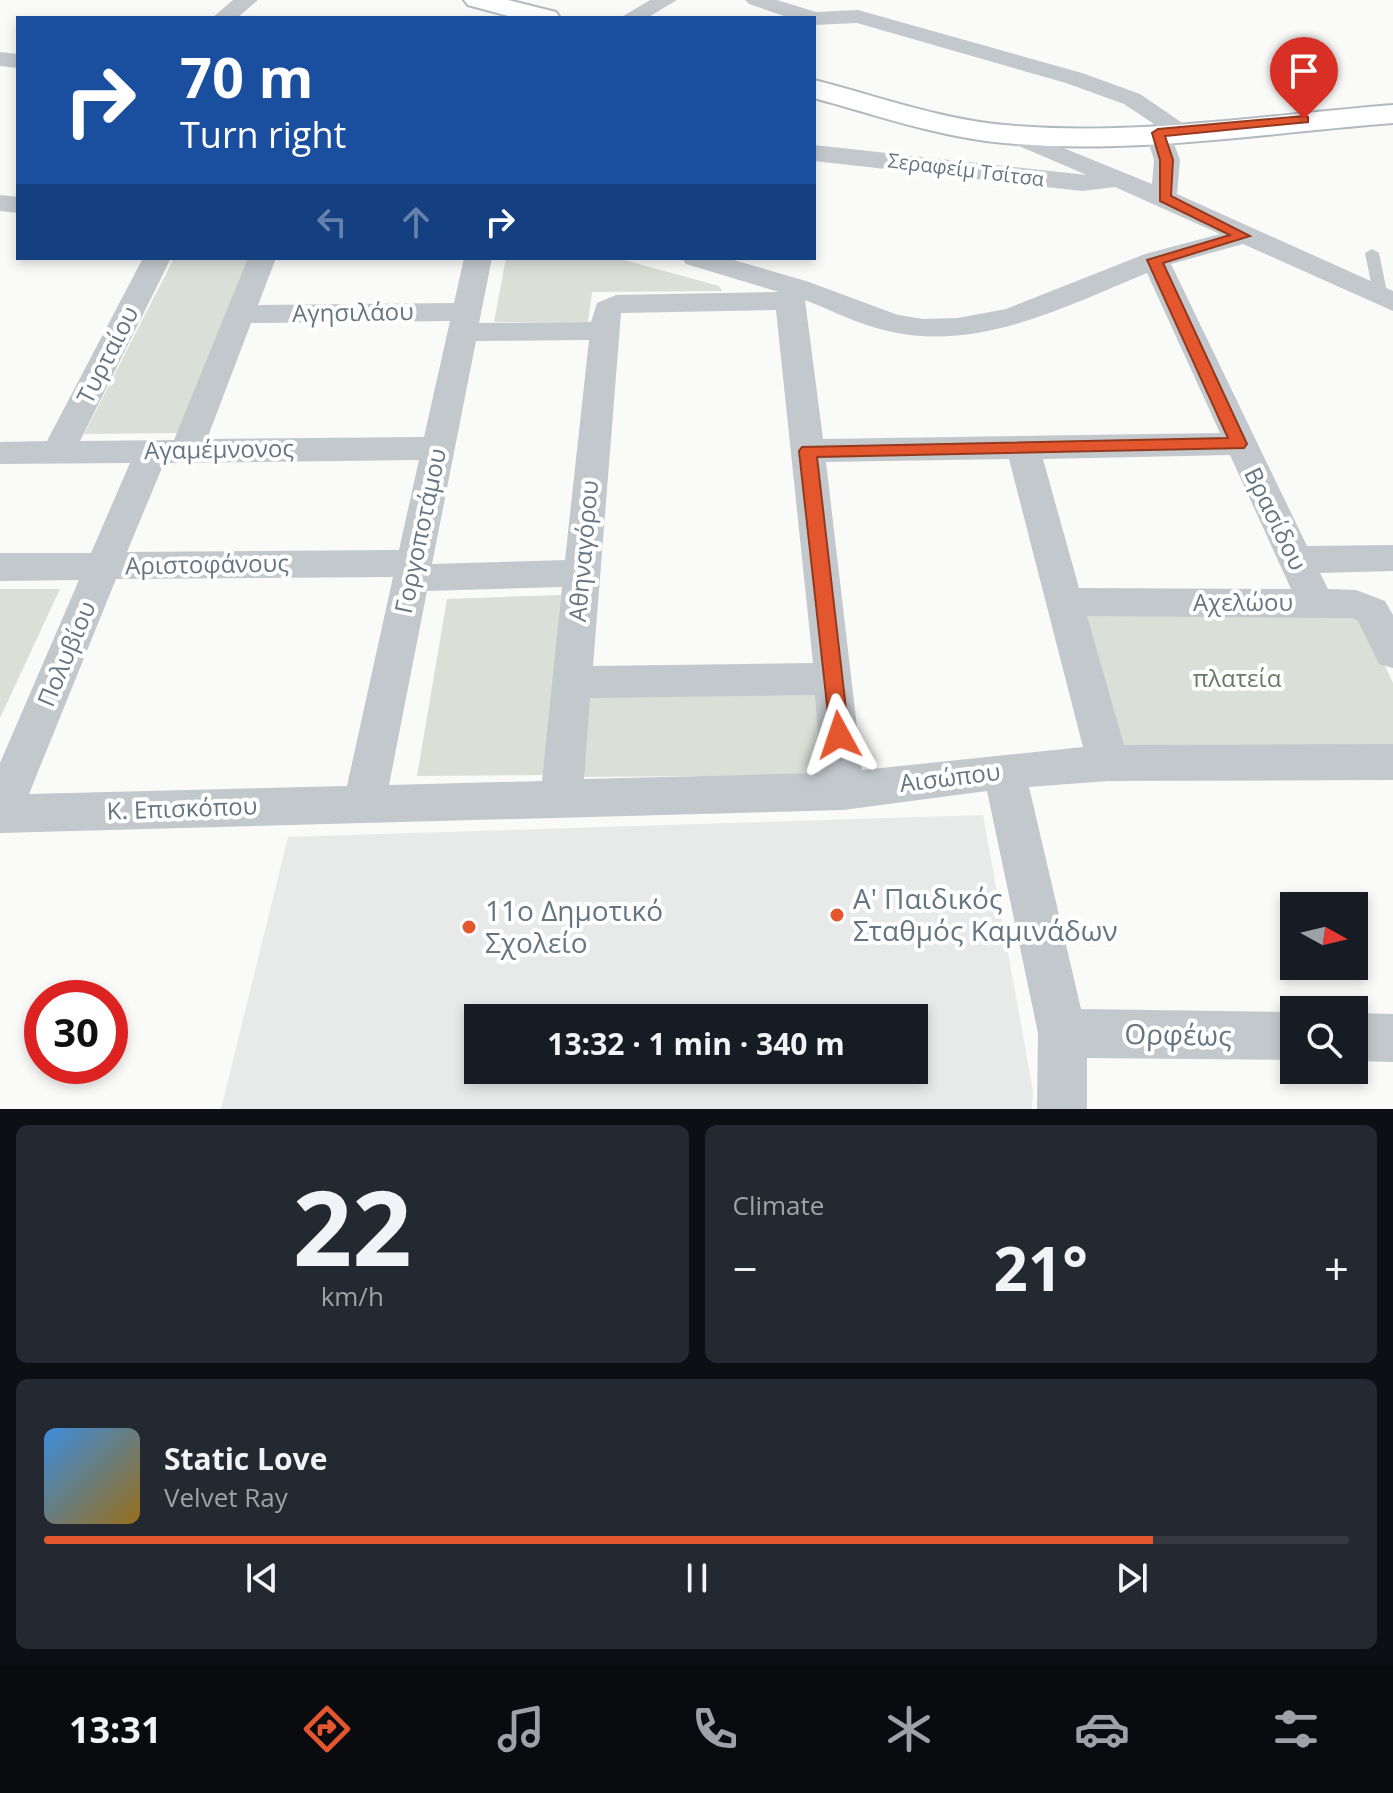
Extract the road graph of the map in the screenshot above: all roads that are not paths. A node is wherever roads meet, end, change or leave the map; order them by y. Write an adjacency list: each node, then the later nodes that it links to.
1 (247, 0): 6 (street)
2 (477, 0): 7 (main road)
3 (666, 0): 8 (street)
4 (756, 0): 9 (street)
5 (854, 8): 10 (street); 13 (street)
6 (226, 16)
7 (539, 16)
8 (635, 16)
9 (806, 16)
10 (816, 17)
11 (816, 90): 14 (main road)
12 (1393, 114): 13 (main road)
13 (1170, 132): 14 (main road); 17 (street)
14 (1014, 135): 16 (street)
15 (816, 153): 16 (street, Σεραφείμ Τσίτσα)
16 (1116, 176): 17 (street)
17 (1164, 198): 18 (street)
18 (1243, 236): 24 (street); 26 (street)
19 (1372, 253): 26 (lane)
20 (156, 260): 35 (street, Τυρταίου)
21 (261, 260): 27 (street, Πολυβίου)
22 (478, 260): 29 (street, Γοργοποτάμου)
23 (701, 260): 25 (street)
24 (1155, 260): 25 (street); 30 (street, Βρασίδου)
25 (793, 294): 28 (street, Αγησιλάου); 34 (street)
26 (1389, 304)
27 (240, 314): 29 (street, Αγησιλάου); 33 (street, Πολυβίου)
28 (607, 318): 29 (street, Αγησιλάου); 42 (street, Αθηναγόρου)
29 (465, 322): 31 (street, Γοργοποτάμου)
30 (1238, 444): 32 (street); 38 (street, Βρασίδου)
31 (439, 448): 33 (street, Αγαμέμνονος); 41 (street, Γοργοποτάμου)
32 (1023, 448): 34 (street); 43 (street)
33 (169, 451): 35 (street, Αγαμέμνονος); 40 (street, Πολυβίου)
34 (808, 451): 46 (street)
35 (58, 452): 36 (street, Αγαμέμνονος)
36 (0, 453)
37 (1393, 558): 38 (street)
38 (1294, 560): 44 (street, Βρασίδου)
39 (0, 567): 40 (street, Αριστοφάνους)
40 (104, 567): 41 (street, Αριστοφάνους); 54 (street, Πολυβίου)
41 (413, 570): 42 (street, Αριστοφάνους); 53 (street, Γοργοποτάμου)
42 (582, 573): 47 (street, Αθηναγόρου)
43 (1065, 602): 44 (street, Αχελώου); 49 (street)
44 (1316, 604): 45 (street, Αχελώου)
45 (1393, 653)
46 (834, 679): 47 (street); 51 (street)
47 (572, 682): 52 (street, Αθηναγόρου)
48 (1393, 762): 49 (street, Αισώπου)
49 (1108, 763): 50 (street, Αισώπου)
50 (1004, 771): 51 (street, Αισώπου); 55 (street)
51 (843, 791): 52 (street, Αισώπου)
52 (561, 799): 53 (street, Αισώπου)
53 (364, 804): 54 (street, Κ. Επισκόπου)
54 (0, 813)
55 (1062, 1033): 56 (street, Ορφέως); 59 (street)
56 (1280, 1036)
57 (1368, 1037): 58 (street)
58 (1393, 1038)
59 (1062, 1109)

